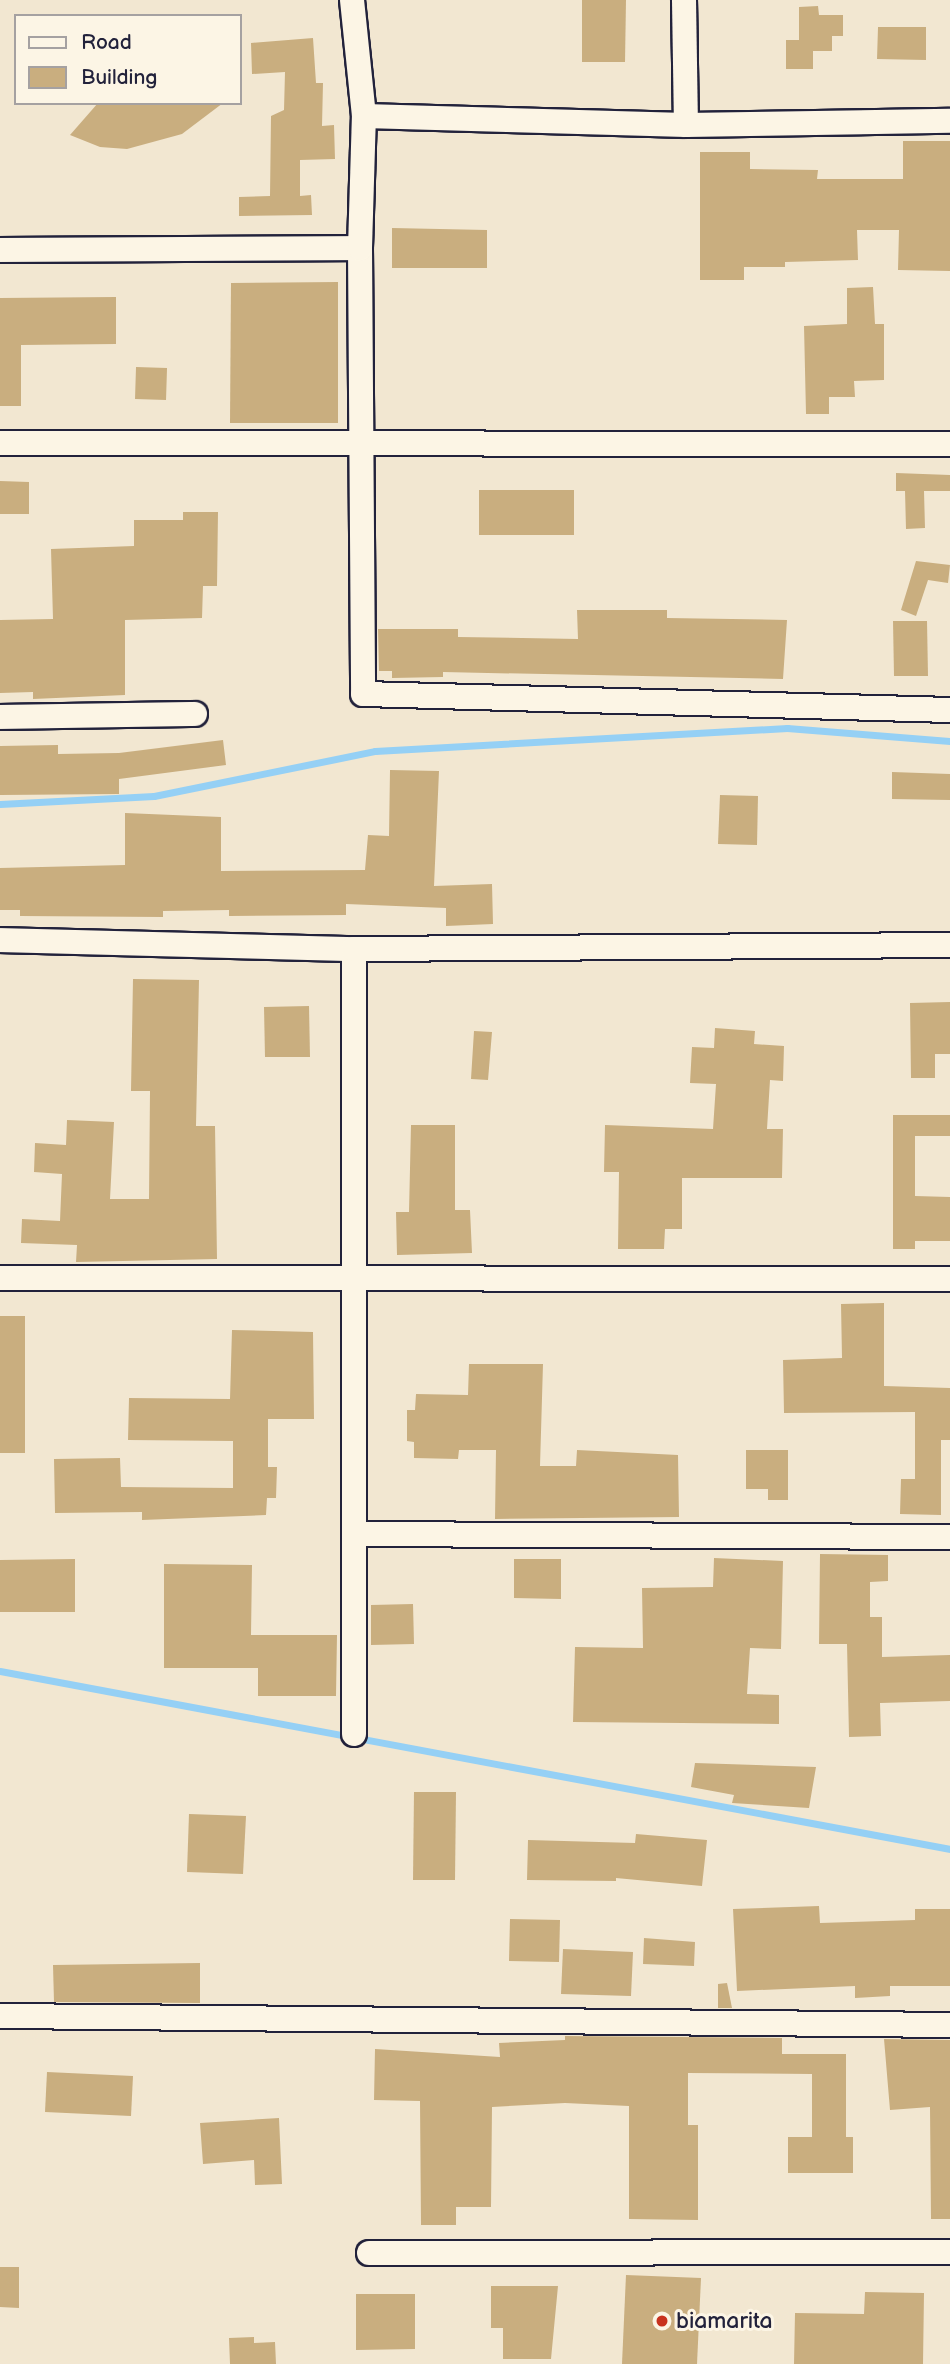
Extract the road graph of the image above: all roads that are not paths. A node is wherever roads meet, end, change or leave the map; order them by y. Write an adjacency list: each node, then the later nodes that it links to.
1 (352, 0): 3 (street)
2 (684, 0): 5 (street)
3 (363, 116): 5 (street); 6 (street)
4 (950, 121): 5 (street)
5 (686, 125)
6 (360, 248): 7 (street); 9 (street)
7 (0, 250)
8 (0, 443): 9 (street)
9 (365, 444): 10 (street); 11 (street)
10 (950, 444)
11 (950, 710)
12 (195, 714): 13 (street)
13 (0, 717)
14 (0, 940): 16 (street)
15 (950, 945): 16 (street)
16 (354, 949): 19 (street)
17 (0, 1278): 19 (street)
18 (950, 1279): 19 (street)
19 (354, 1281): 20 (street)
20 (354, 1534): 21 (street); 22 (street)
21 (950, 1537)
22 (354, 1734)
23 (0, 2016): 24 (street)
24 (950, 2025)
25 (950, 2252): 26 (street)
26 (369, 2253)

